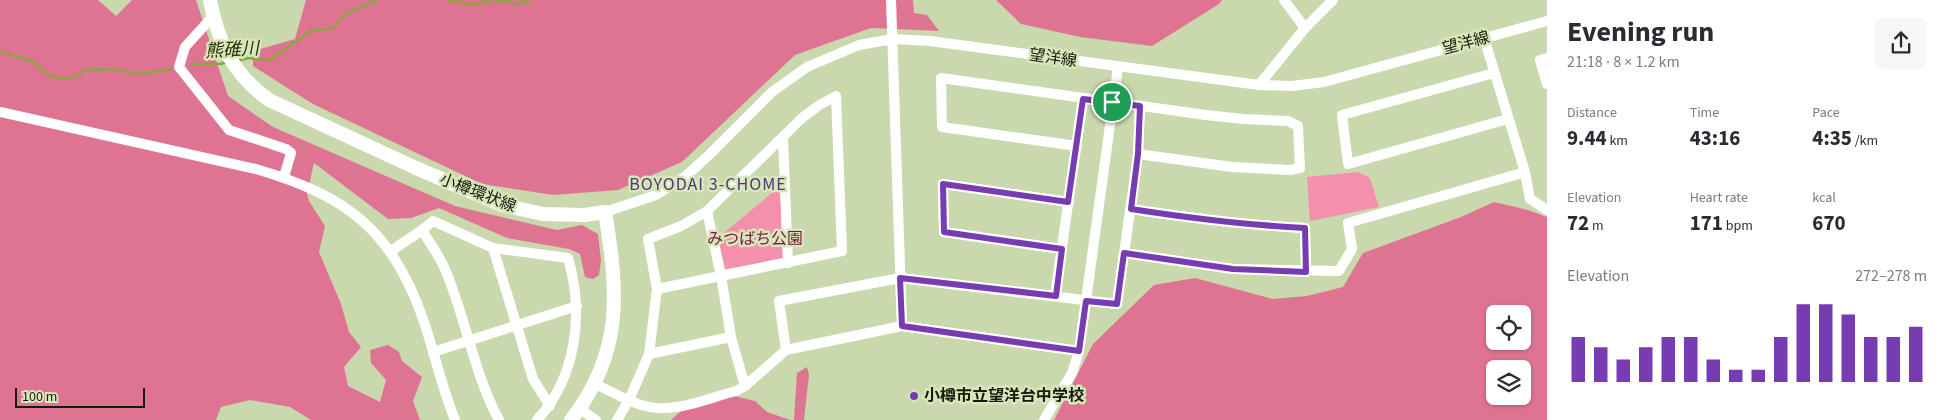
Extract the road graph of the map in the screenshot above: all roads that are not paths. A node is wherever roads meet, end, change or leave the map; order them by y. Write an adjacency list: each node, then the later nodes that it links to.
1 (210, 0): 5 (main road, 小樽環状線)
2 (892, 0): 9 (street)
3 (1284, 0): 7 (street)
4 (1333, 0): 7 (street)
5 (213, 16): 24 (street); 29 (main road, 小樽環状線)
6 (1547, 21): 8 (street, 望洋線)
7 (1305, 28): 14 (street)
8 (1484, 38): 12 (street); 14 (street, 望洋線)
9 (893, 39): 11 (street, 望洋線); 29 (street, 望洋線); 38 (street)
10 (1547, 58): 13 (street)
11 (1118, 67): 14 (street, 望洋線); 16 (street)
12 (1494, 73): 19 (street); 19 (street)
13 (1547, 84)
14 (1259, 85)
15 (1083, 99): 16 (street); 21 (street); 21 (street)
16 (1112, 102): 17 (street); 41 (street)
17 (1140, 106): 22 (street); 22 (street)
18 (0, 112): 24 (street)
19 (1508, 119): 23 (street)
20 (783, 138): 28 (street); 35 (street); 35 (street)
21 (1076, 146): 25 (street)
22 (1138, 154): 26 (street)
23 (1525, 172): 27 (street); 36 (street)
24 (284, 177): 33 (street)
25 (1068, 202): 32 (street); 32 (street)
26 (1131, 209): 34 (street); 36 (street)
27 (1547, 210)
28 (707, 211): 37 (street); 39 (street)
29 (605, 212): 51 (main road)
30 (422, 230): 31 (street); 33 (street); 46 (street)
31 (493, 248): 42 (street); 43 (street)
32 (1062, 249): 40 (street)
33 (391, 251): 49 (street)
34 (1124, 253): 36 (street); 41 (street)
35 (788, 263): 37 (street)
36 (1306, 272)
37 (721, 276): 39 (street); 45 (street)
38 (900, 278): 40 (street); 44 (street); 47 (street)
39 (656, 289): 50 (street)
40 (1056, 296): 41 (street)
41 (1086, 301): 48 (street)
42 (577, 306): 43 (street); 54 (street)
43 (516, 325): 46 (street); 54 (street)
44 (902, 326): 47 (street); 48 (street)
45 (731, 337): 50 (street); 52 (street)
46 (468, 339): 49 (street); 57 (street)
47 (786, 350): 52 (street)
48 (1079, 351): 61 (street)
49 (433, 352): 56 (street)
50 (649, 354): 53 (street)
51 (595, 384): 53 (street); 55 (main road)
52 (745, 386): 53 (street)
53 (629, 400): 60 (street)
54 (550, 406): 58 (street)
55 (576, 415): 59 (street)
56 (455, 420)
57 (499, 420)
58 (538, 420)
59 (596, 420)
60 (617, 420)
61 (1044, 420)

